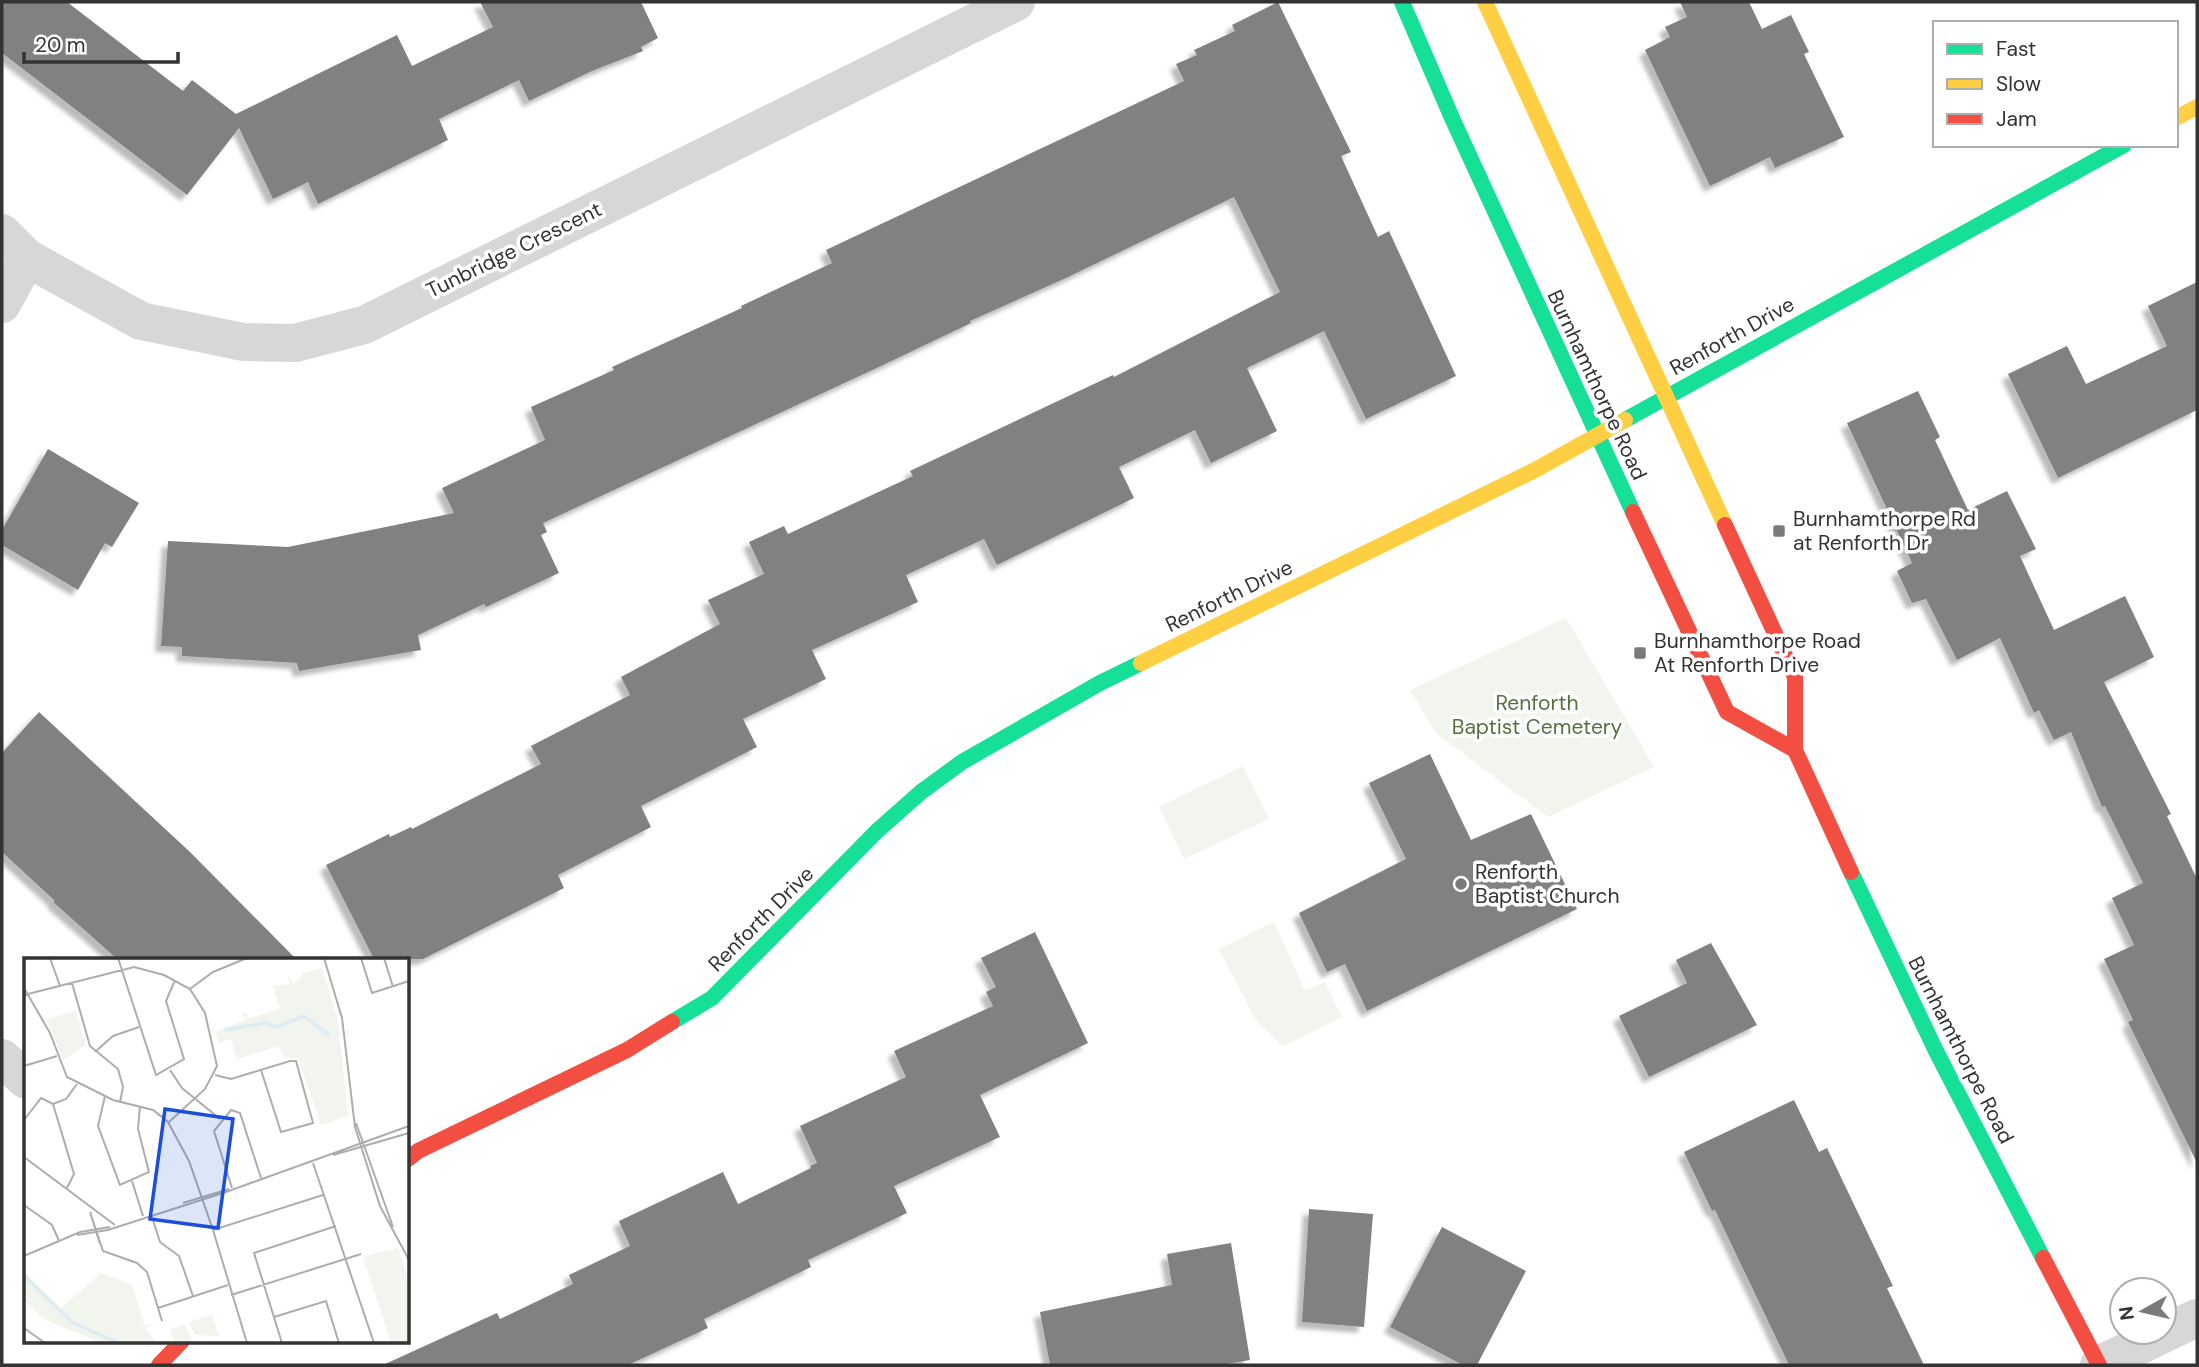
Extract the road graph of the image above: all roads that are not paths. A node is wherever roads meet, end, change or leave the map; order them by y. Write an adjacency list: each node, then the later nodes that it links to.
1 (1016, 2): 7 (street, Tunbridge Crescent)
2 (1402, 2): 10 (main road, Burnhamthorpe Road)
3 (1485, 2): 9 (main road, Burnhamthorpe Road)
4 (2197, 107): 5 (main road)
5 (2178, 117)
6 (2120, 147): 9 (main road, Renforth Drive)
7 (15, 245): 8 (street)
8 (2, 304)
9 (1667, 395): 10 (main road, Renforth Drive); 11 (main road, Burnhamthorpe Road)
10 (1596, 435): 11 (main road, Burnhamthorpe Road); 14 (main road, Renforth Drive)
11 (1795, 750): 18 (main road, Burnhamthorpe Road)
12 (2, 1058): 13 (street)
13 (24, 1078)
14 (410, 1158)
15 (2197, 1318): 18 (street)
16 (181, 1342): 17 (main road)
17 (159, 1365)
18 (2099, 1365)

